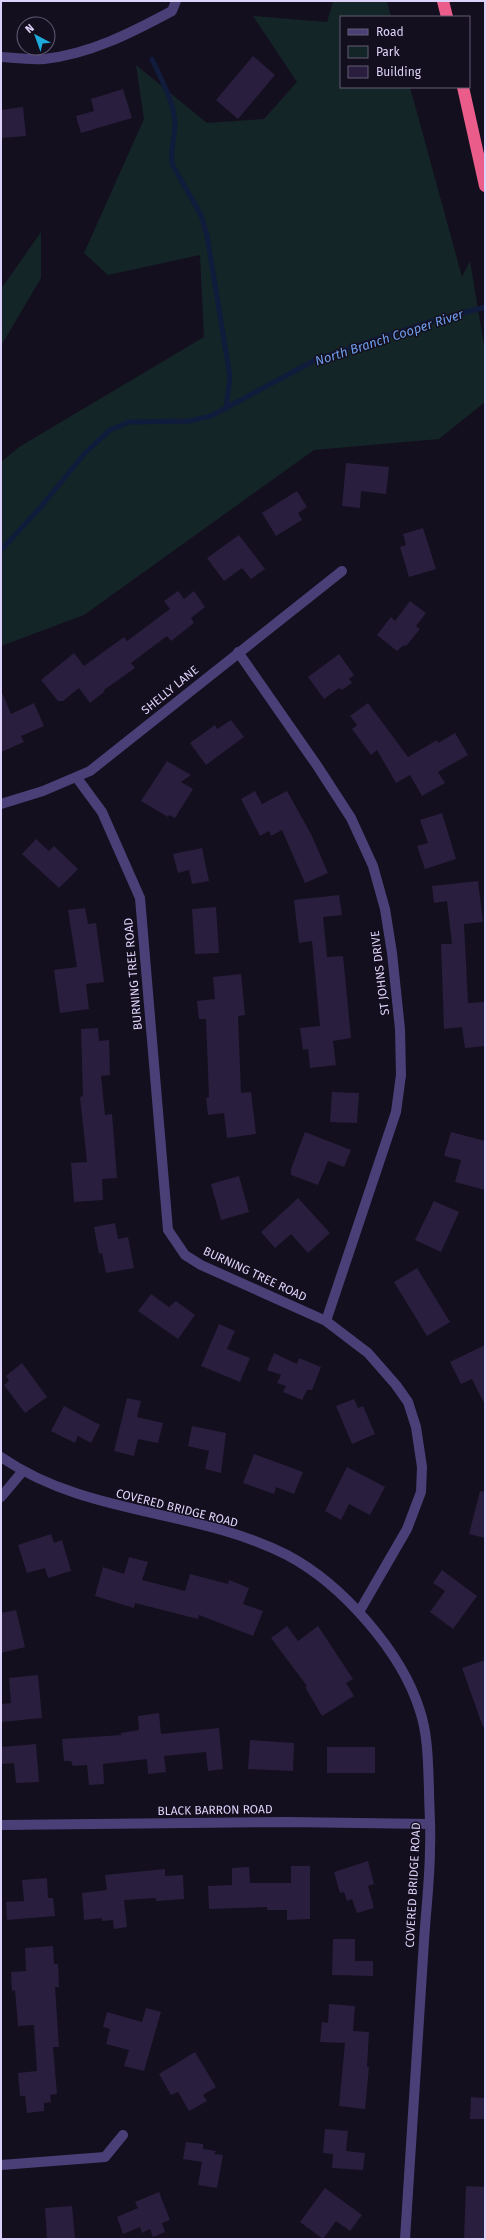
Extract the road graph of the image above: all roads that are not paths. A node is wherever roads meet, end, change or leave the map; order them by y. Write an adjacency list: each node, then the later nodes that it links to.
1 (176, 1): 4 (street)
2 (443, 1): 3 (highway)
3 (447, 16)
4 (1, 57)
5 (463, 88): 6 (highway)
6 (485, 186)
7 (342, 571): 8 (street, SHELLY LANE)
8 (238, 652): 9 (street, SHELLY LANE); 11 (street, ST JOHNS DRIVE)
9 (77, 778): 10 (street, SHELLY LANE); 11 (street, BURNING TREE ROAD)
10 (1, 804)
11 (326, 1321): 15 (street, BURNING TREE ROAD)
12 (1, 1458): 13 (street, COVERED BRIDGE ROAD)
13 (22, 1472): 14 (street); 15 (street, COVERED BRIDGE ROAD)
14 (1, 1497)
15 (359, 1612): 16 (street, COVERED BRIDGE ROAD)
16 (430, 1824): 17 (street, BLACK BARRON ROAD); 20 (street, COVERED BRIDGE ROAD)
17 (1, 1825)
18 (123, 2135): 19 (street)
19 (1, 2165)
20 (405, 2239)

